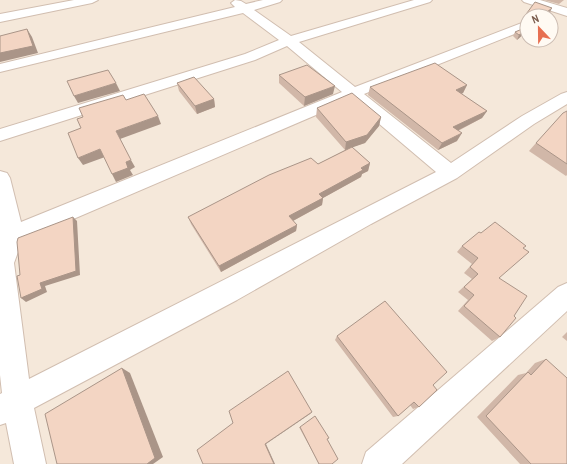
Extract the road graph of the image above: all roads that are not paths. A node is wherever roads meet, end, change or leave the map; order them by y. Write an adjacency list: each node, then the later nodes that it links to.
1 (92, 0): 7 (street)
2 (276, 0): 5 (street)
3 (426, 0): 9 (street)
4 (528, 0): 6 (street)
5 (239, 4): 9 (street); 10 (street)
6 (565, 12)
7 (0, 18)
8 (519, 28): 11 (street)
9 (289, 41): 11 (street); 13 (street)
10 (0, 68)
11 (353, 93): 14 (street); 16 (street)
12 (567, 97): 14 (street)
13 (0, 135)
14 (450, 173): 18 (street)
15 (0, 178): 16 (street)
16 (6, 237): 18 (street)
17 (567, 295): 20 (street)
18 (9, 405): 19 (street)
19 (30, 464)
20 (378, 464)

